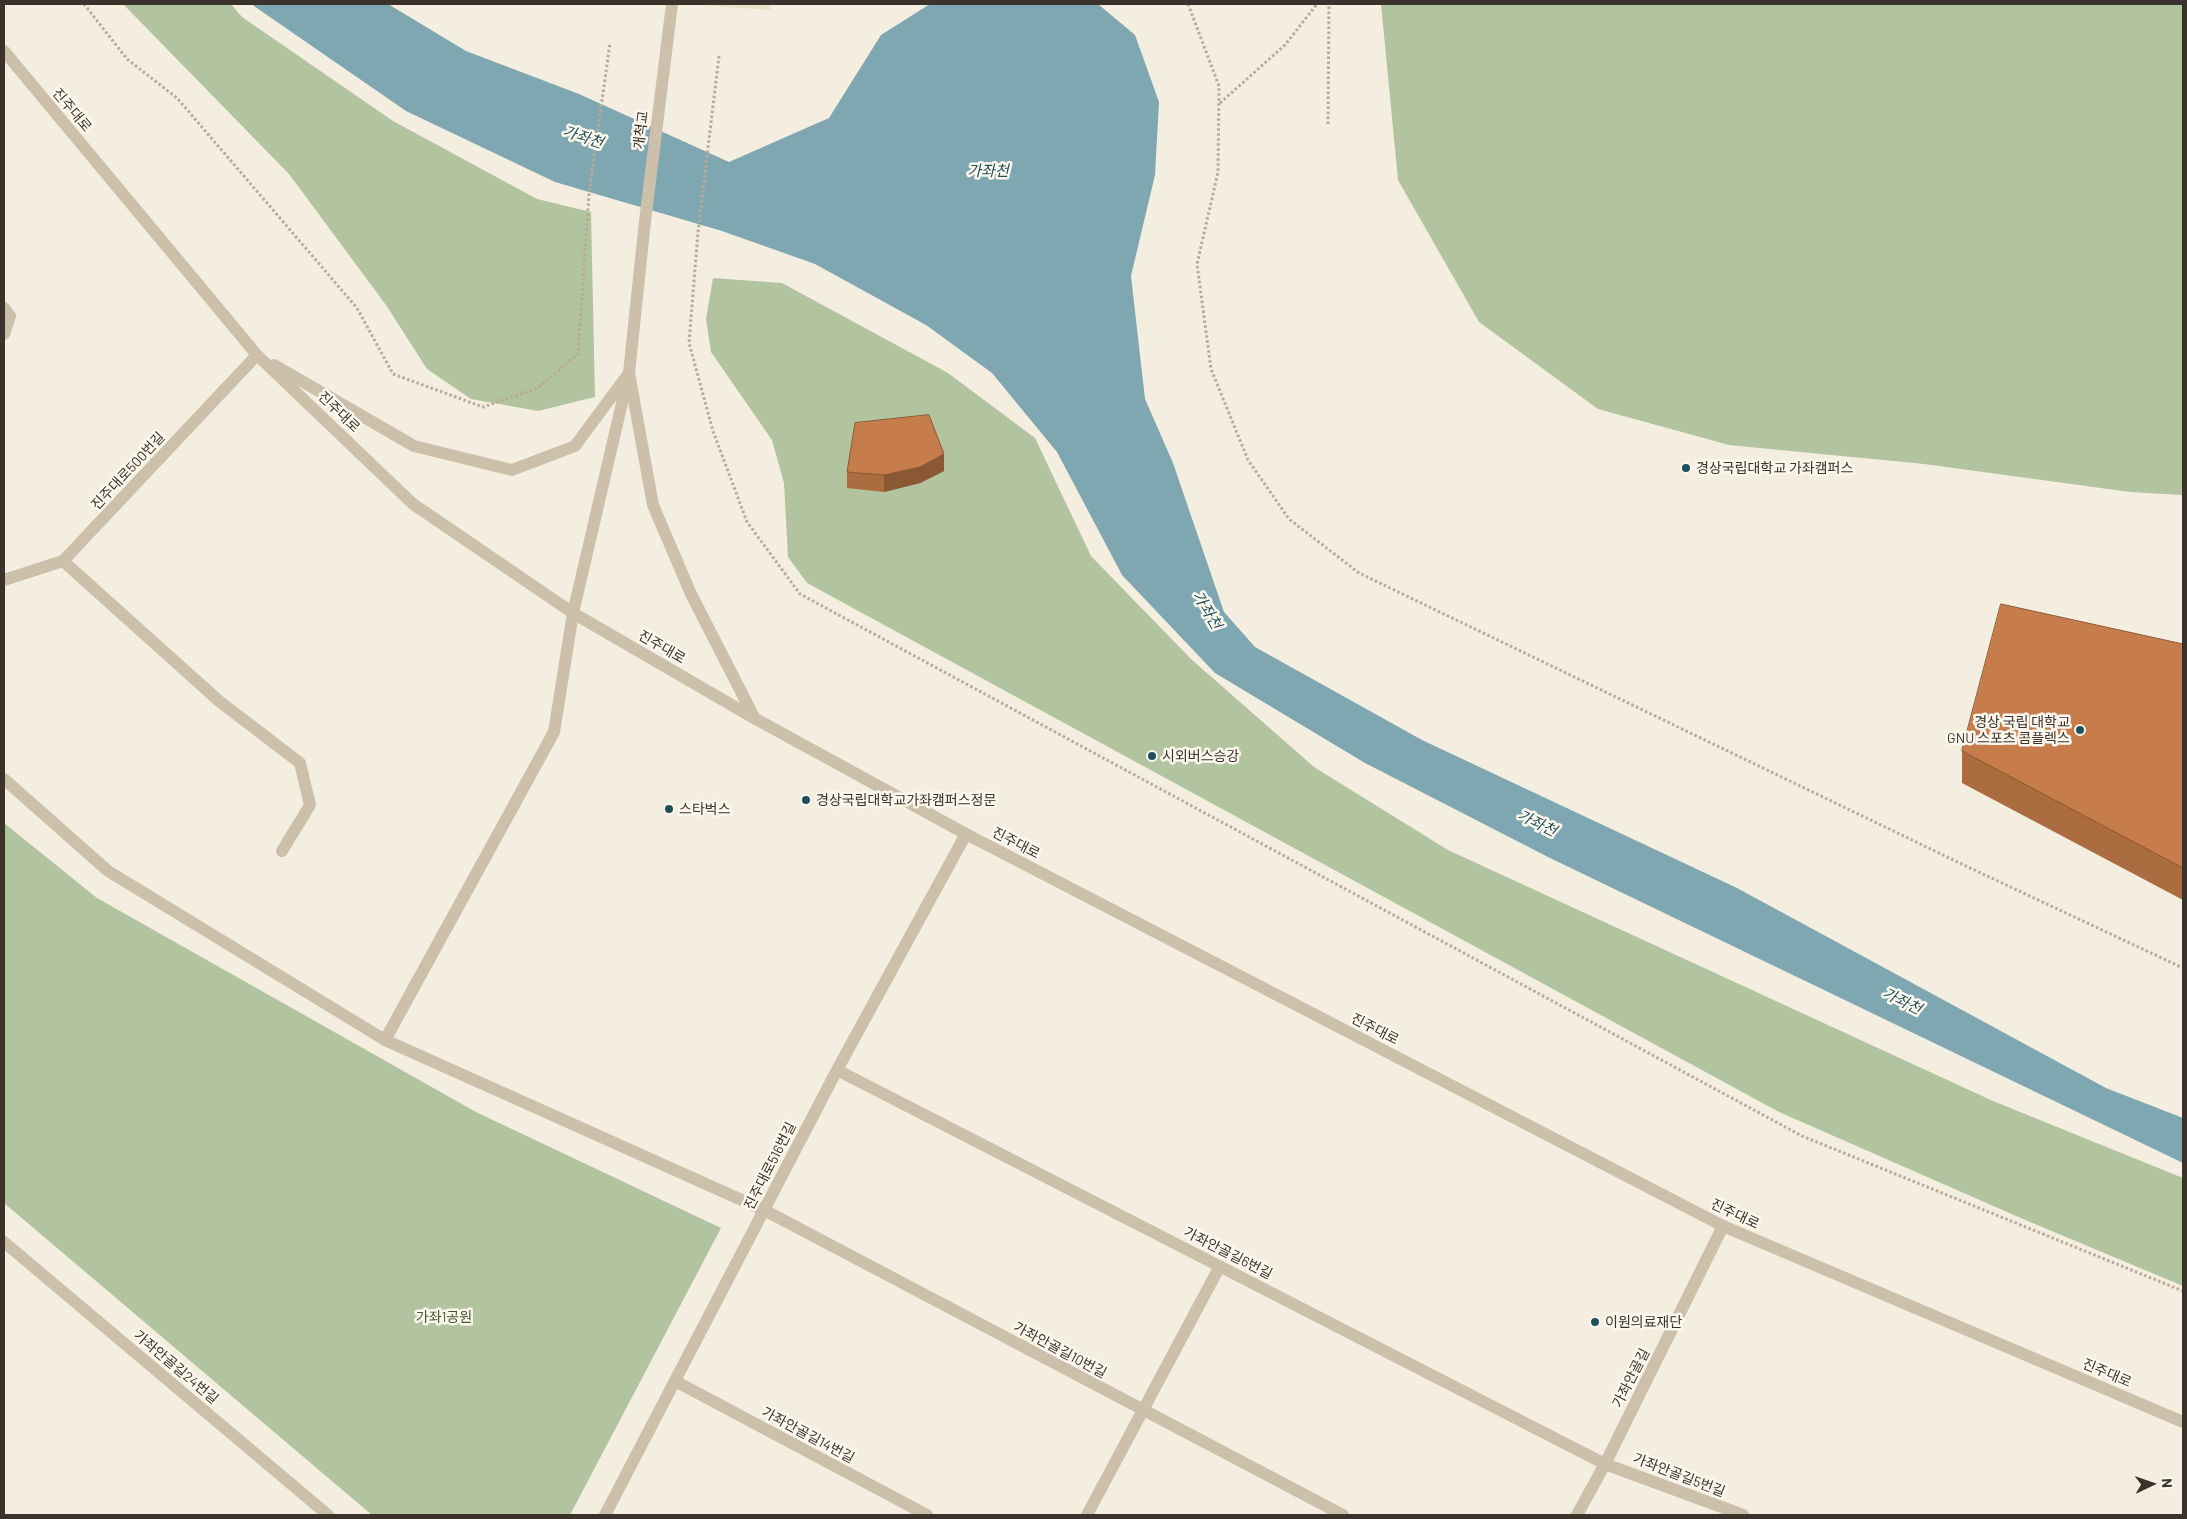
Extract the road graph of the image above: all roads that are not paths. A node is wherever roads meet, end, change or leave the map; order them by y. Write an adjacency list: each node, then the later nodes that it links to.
1 (672, 4): 6 (street, 개척교)
2 (4, 51): 5 (street, 진주대로)
3 (4, 308): 4 (street)
4 (4, 334)
5 (257, 355): 6 (street); 7 (street, 진주대로500번길); 9 (street, 진주대로)
6 (629, 373): 9 (street); 10 (street)
7 (63, 561): 8 (street, 진주대로500번길); 13 (street)
8 (4, 580)
9 (573, 613): 10 (street, 진주대로); 14 (street)
10 (754, 718): 12 (street, 진주대로)
11 (4, 779): 14 (street, 가좌안골길10번길)
12 (966, 834): 15 (street, 진주대로516번길); 17 (street, 진주대로)
13 (282, 851)
14 (385, 1040): 16 (street, 가좌안골길10번길)
15 (837, 1070): 16 (street, 진주대로516번길); 19 (street, 가좌안골길6번길)
16 (764, 1210): 20 (street, 진주대로516번길); 21 (street, 가좌안골길10번길)
17 (1724, 1226): 22 (street, 진주대로); 23 (street, 가좌안골길)
18 (4, 1242): 24 (street, 가좌안골길24번길)
19 (1220, 1266): 21 (street); 23 (street, 가좌안골길6번길)
20 (675, 1381): 25 (street, 진주대로516번길); 26 (street, 가좌안골길14번길)
21 (1143, 1410): 27 (street); 28 (street, 가좌안골길10번길)
22 (2183, 1422)
23 (1605, 1464): 29 (street, 가좌안골길); 30 (street, 가좌안골길5번길)
24 (328, 1515)
25 (605, 1515)
26 (927, 1515)
27 (1087, 1515)
28 (1343, 1515)
29 (1577, 1515)
30 (1743, 1515)

